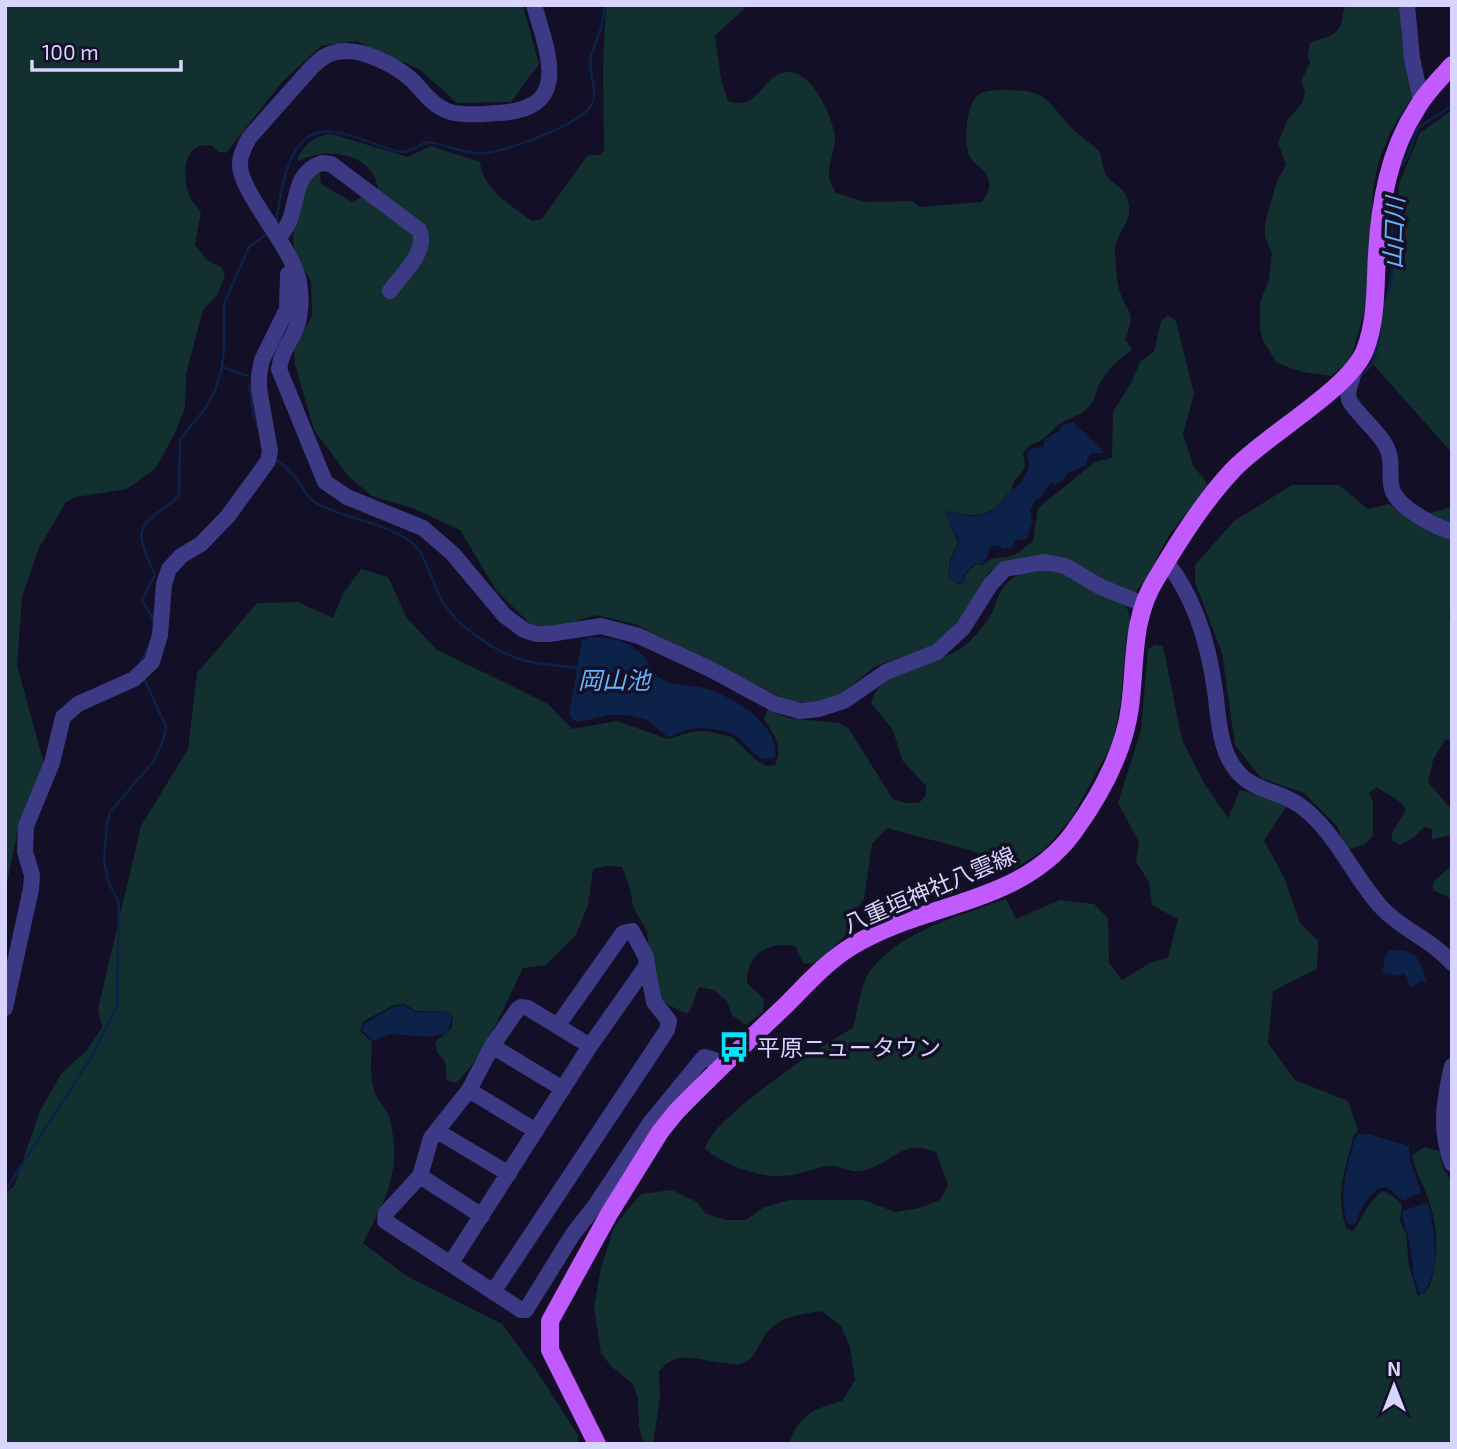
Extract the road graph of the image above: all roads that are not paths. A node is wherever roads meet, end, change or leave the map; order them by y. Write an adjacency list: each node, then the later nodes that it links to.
1 (534, 5): 5 (street)
2 (1407, 5): 4 (street)
3 (1452, 65): 4 (main road, 八重垣神社八雲線)
4 (1421, 101): 8 (main road, 八重垣神社八雲線)
5 (275, 232): 6 (street); 7 (street)
6 (287, 253): 11 (street); 14 (street)
7 (390, 291)
8 (1354, 368): 9 (street); 10 (main road, 八重垣神社八雲線)
9 (1452, 533)
10 (1167, 563): 11 (main road, 八重垣神社八雲線); 12 (street)
11 (1143, 604): 18 (main road, 八重垣神社八雲線)
12 (1452, 962)
13 (647, 965): 15 (street); 17 (street); 29 (street)
14 (5, 1007)
15 (558, 1026): 16 (street); 17 (street)
16 (492, 1046): 20 (street); 21 (street)
17 (590, 1046): 20 (street)
18 (725, 1063): 29 (street); 30 (main road, 八重垣神社八雲線)
19 (1452, 1066): 24 (street)
20 (563, 1089): 23 (street)
21 (469, 1090): 22 (street); 23 (street)
22 (437, 1131): 25 (street); 26 (street)
23 (536, 1131): 25 (street)
24 (1452, 1164)
25 (509, 1174): 27 (street)
26 (420, 1176): 27 (street); 28 (street)
27 (482, 1216): 28 (street)
28 (451, 1263): 29 (street)
29 (494, 1292)
30 (597, 1444)

